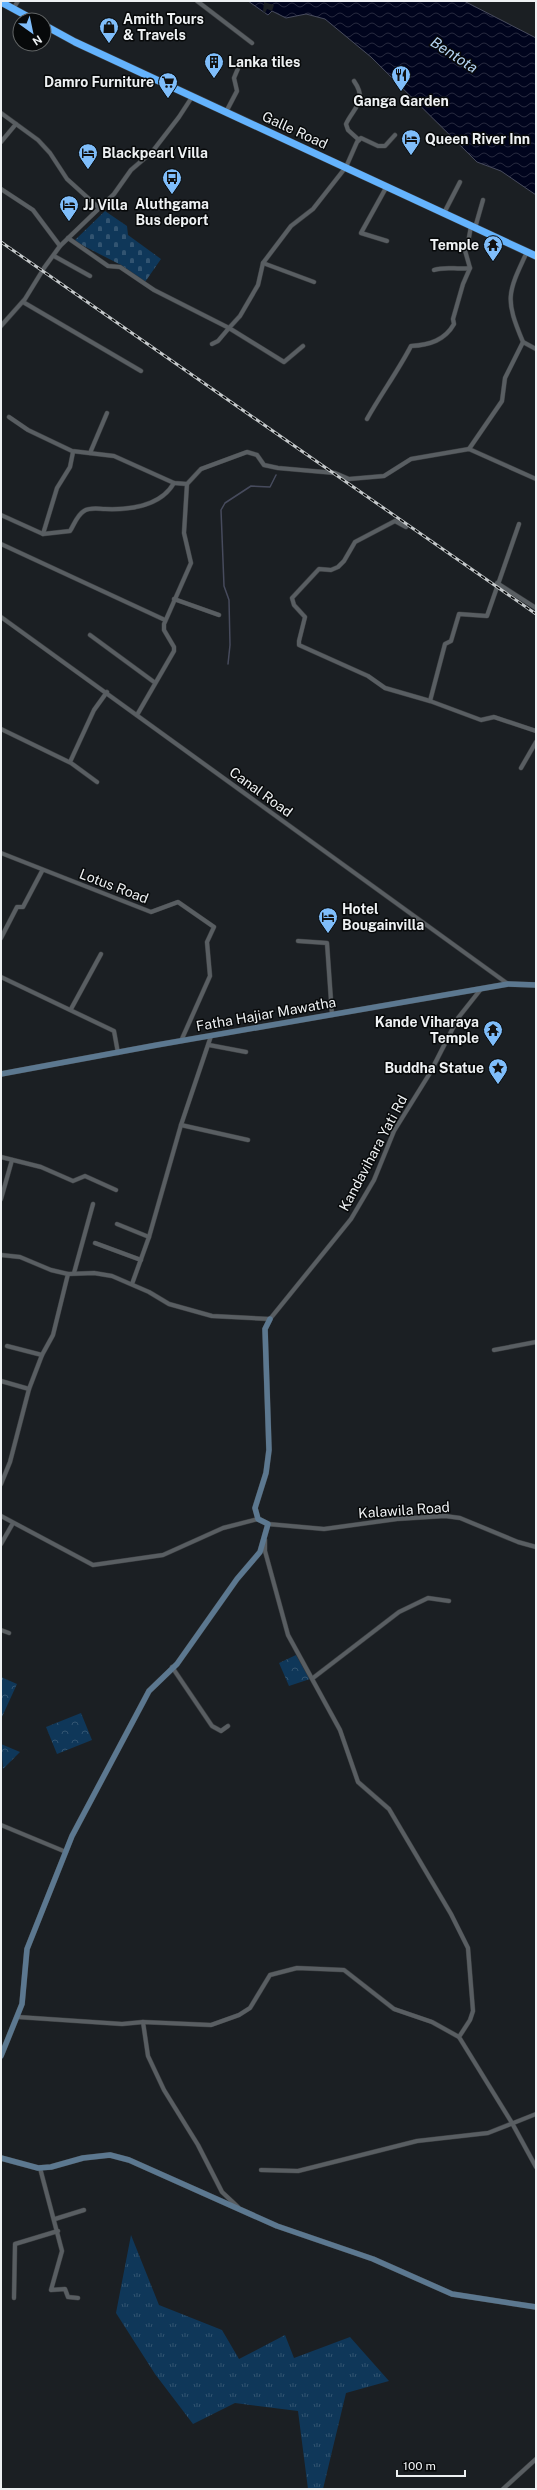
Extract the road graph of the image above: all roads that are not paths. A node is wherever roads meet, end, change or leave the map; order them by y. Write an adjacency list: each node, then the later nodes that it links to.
1 (18, 1): 4 (street)
2 (197, 1): 7 (street)
3 (1, 2): 4 (highway)
4 (13, 9): 5 (highway)
5 (19, 12)
6 (52, 29): 10 (highway, Galle Road)
7 (252, 43)
8 (240, 66): 11 (street)
9 (354, 81): 15 (street)
10 (192, 97): 11 (highway, Galle Road); 22 (street)
11 (226, 112): 17 (highway, Galle Road)
12 (1, 113): 13 (street)
13 (16, 124): 16 (street); 22 (street)
14 (394, 135): 15 (street)
15 (359, 140): 17 (street)
16 (1, 142)
17 (346, 167): 19 (highway, Galle Road); 31 (street)
18 (460, 182): 23 (street)
19 (387, 186): 23 (highway, Galle Road); 26 (street)
20 (1, 189): 27 (street)
21 (483, 200): 24 (street)
22 (99, 208): 25 (street)
23 (444, 213): 24 (highway, Galle Road)
24 (473, 227): 28 (highway, Galle Road); 33 (street)
25 (68, 238): 27 (street); 40 (street)
26 (386, 241)
27 (60, 246): 29 (street)
28 (527, 252): 30 (highway, Galle Road); 41 (street)
29 (54, 256): 32 (street); 36 (street)
30 (536, 256)
31 (263, 263): 37 (street); 40 (street)
32 (44, 268)
33 (470, 268): 34 (street); 48 (street)
34 (434, 270)
35 (41, 273): 38 (street)
36 (90, 276)
37 (314, 282)
38 (23, 302): 39 (street); 45 (street)
39 (1, 326)
40 (230, 328): 42 (street); 43 (street)
41 (523, 342): 44 (street); 49 (street)
42 (212, 344)
43 (303, 346)
44 (536, 349)
45 (141, 372)
46 (107, 413): 51 (street)
47 (9, 417): 50 (street)
48 (367, 419)
49 (469, 449): 52 (street); 54 (street)
50 (73, 452): 51 (street); 58 (street)
51 (90, 453): 53 (street)
52 (536, 479)
53 (174, 483): 54 (street); 58 (street)
54 (187, 484): 61 (street)
55 (1, 515): 58 (street)
56 (518, 524): 60 (street)
57 (406, 527): 69 (street)
58 (43, 534)
59 (1, 544): 65 (street)
60 (497, 583): 62 (street); 69 (street)
61 (174, 599): 63 (street); 65 (street)
62 (536, 608)
63 (219, 615)
64 (1, 617): 68 (street, Canal Road)
65 (166, 620): 67 (street)
66 (90, 635): 67 (street)
67 (154, 682): 70 (street)
68 (107, 692): 70 (street, Canal Road); 74 (street)
69 (430, 701): 72 (street)
70 (138, 714): 83 (street, Canal Road)
71 (1, 730): 74 (street)
72 (536, 731)
73 (536, 742): 75 (street)
74 (70, 762): 76 (street)
75 (521, 768)
76 (97, 782)
77 (1, 853): 78 (street, Lotus Road)
78 (42, 870): 79 (street); 89 (street, Lotus Road)
79 (1, 938)
80 (298, 941): 87 (street)
81 (101, 954): 86 (street)
82 (1, 977): 86 (street)
83 (508, 984): 84 (street, Fatha Hajiar Mawatha); 85 (street, Fatha Hajiar Mawatha)
84 (536, 985)
85 (481, 988): 87 (street, Fatha Hajiar Mawatha); 109 (street, Kandavihara Yati Rd)
86 (71, 1009): 92 (street)
87 (332, 1015): 88 (street, Fatha Hajiar Mawatha)
88 (210, 1036): 89 (street, Fatha Hajiar Mawatha); 90 (street)
89 (182, 1041): 92 (street, Fatha Hajiar Mawatha)
90 (209, 1045): 91 (street); 94 (street)
91 (246, 1052)
92 (118, 1053): 93 (street, Fatha Hajiar Mawatha)
93 (1, 1074)
94 (181, 1125): 95 (street); 102 (street)
95 (248, 1140)
96 (1, 1156): 97 (street)
97 (12, 1160): 98 (street); 99 (street)
98 (116, 1190)
99 (1, 1199)
100 (93, 1204): 106 (street)
101 (117, 1224): 102 (street)
102 (149, 1237): 105 (street)
103 (95, 1243): 105 (street)
104 (1, 1255): 107 (street)
105 (141, 1260): 108 (street)
106 (74, 1273): 107 (street); 108 (street)
107 (68, 1274): 113 (street)
108 (132, 1284): 109 (street)
109 (270, 1319): 118 (street)
110 (536, 1342): 112 (street)
111 (7, 1346): 113 (street)
112 (494, 1350)
113 (42, 1355): 115 (street)
114 (1, 1381): 115 (street)
115 (29, 1389): 116 (street)
116 (1, 1484)
117 (1, 1516): 119 (street)
118 (258, 1519): 119 (street); 120 (street)
119 (13, 1522): 122 (street)
120 (268, 1524): 121 (street); 123 (street, Kalawila Road)
121 (265, 1540): 127 (street); 128 (street)
122 (1, 1544)
123 (536, 1547)
124 (449, 1601): 128 (street)
125 (1, 1630): 126 (street)
126 (9, 1633)
127 (172, 1667): 129 (street); 131 (street)
128 (313, 1678): 134 (street)
129 (228, 1726)
130 (1, 1825): 131 (street)
131 (66, 1852): 132 (street)
132 (18, 2017): 133 (street); 135 (street)
133 (143, 2022): 134 (street); 143 (street)
134 (459, 2037): 137 (street)
135 (1, 2056)
136 (536, 2114): 137 (street)
137 (512, 2123): 139 (street); 141 (street)
138 (1, 2158): 140 (street)
139 (536, 2167)
140 (40, 2168): 143 (street); 144 (street)
141 (261, 2170)
142 (84, 2210): 144 (street)
143 (242, 2211): 148 (street)
144 (55, 2220): 145 (street)
145 (58, 2231): 146 (street); 147 (street)
146 (14, 2298)
147 (78, 2298)
148 (536, 2307)
149 (536, 2459): 150 (street)
150 (503, 2489)

